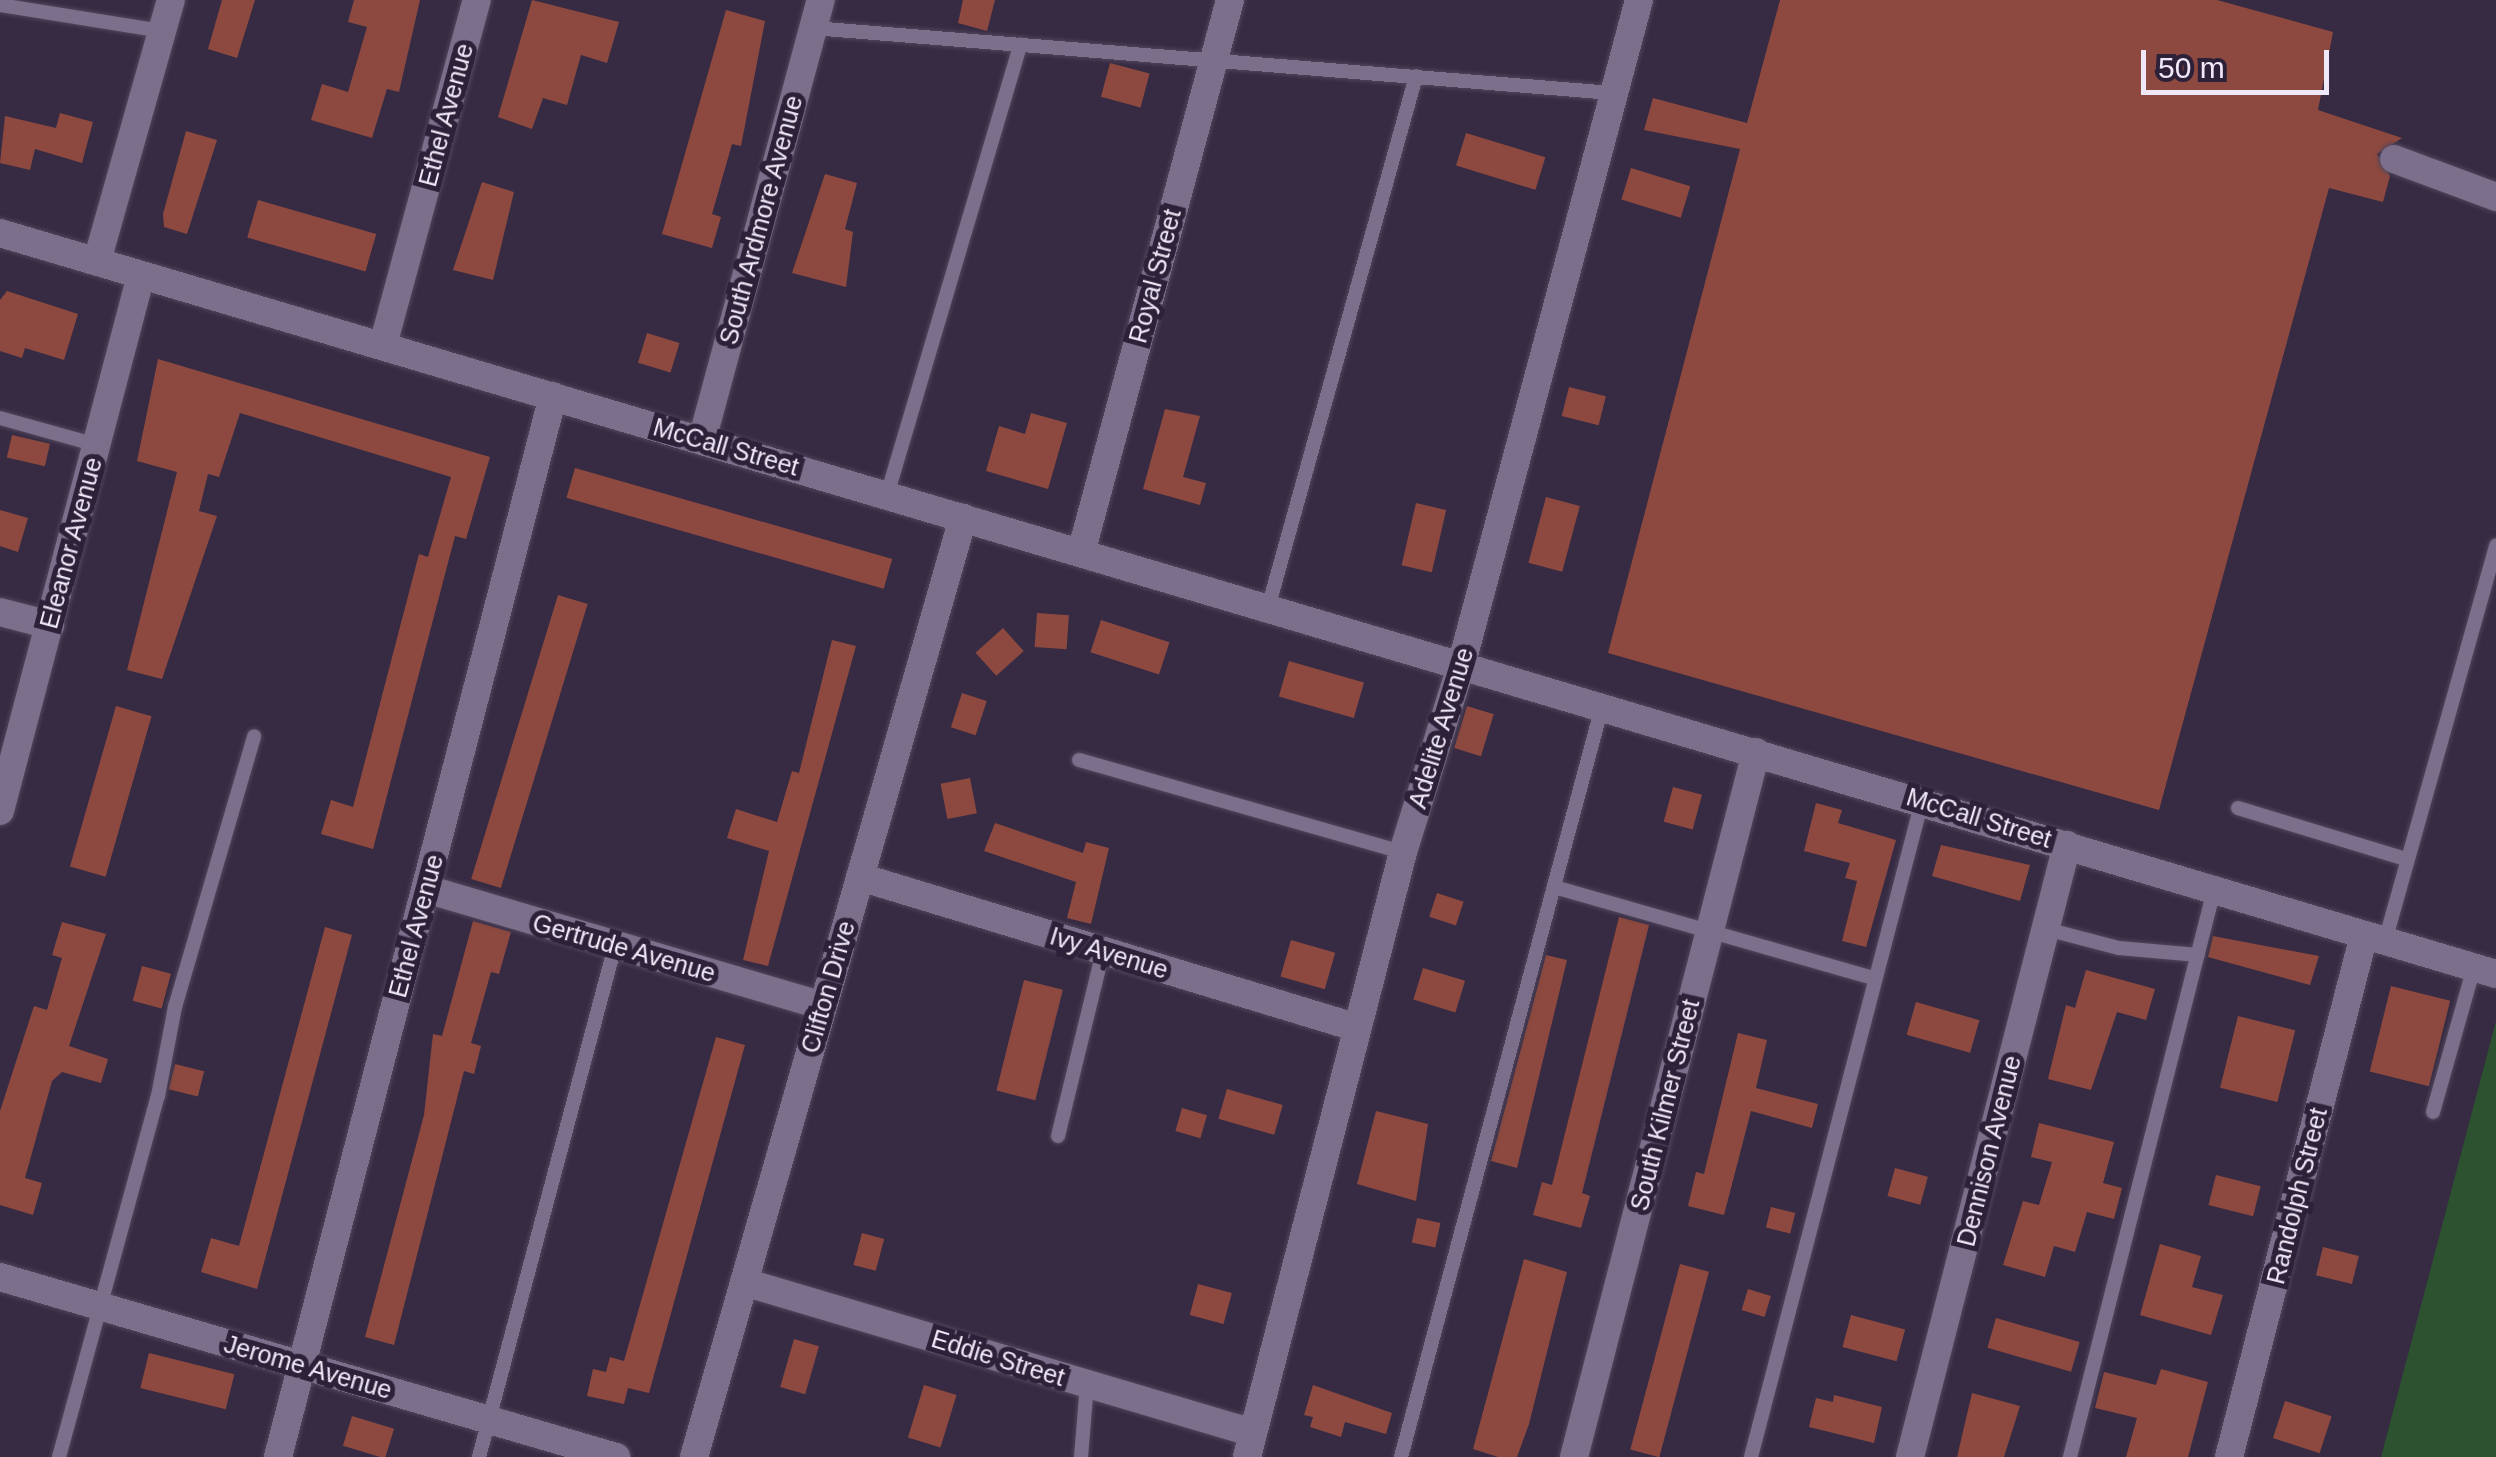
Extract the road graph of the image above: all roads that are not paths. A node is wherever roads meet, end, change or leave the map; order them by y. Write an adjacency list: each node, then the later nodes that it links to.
1 (171, 0): 8 (street)
2 (477, 0): 18 (street, Ethel Avenue)
3 (820, 0): 7 (street, South Ardmore Avenue)
4 (1230, 0): 10 (street, Royal Street)
5 (1638, 0): 12 (street, Adelite Avenue)
6 (0, 5): 8 (lane)
7 (813, 28): 9 (lane); 21 (street, South Ardmore Avenue)
8 (162, 31): 16 (street)
9 (1021, 44): 10 (lane); 23 (lane)
10 (1214, 59): 11 (lane); 26 (street, Royal Street)
11 (1416, 76): 12 (lane); 27 (lane)
12 (1614, 93): 30 (street, Adelite Avenue)
13 (2394, 160): 14 (street)
14 (2496, 197)
15 (0, 233): 16 (street, McCall Street)
16 (96, 261): 17 (street, McCall Street)
17 (141, 274): 18 (street, McCall Street); 22 (street, Eleanor Avenue)
18 (383, 345): 19 (street, McCall Street)
19 (553, 396): 21 (street, McCall Street); 43 (street, Ethel Avenue)
20 (0, 418): 22 (lane)
21 (702, 440): 23 (street, McCall Street)
22 (97, 445): 29 (street, Eleanor Avenue)
23 (887, 495): 24 (street, McCall Street)
24 (963, 518): 26 (street, McCall Street); 41 (street, Clifton Drive)
25 (2496, 545): 40 (lane)
26 (1081, 552): 27 (street, McCall Street)
27 (1268, 608): 30 (street, McCall Street)
28 (0, 612): 29 (street)
29 (50, 626): 37 (street, Eleanor Avenue)
30 (1456, 664): 31 (street, McCall Street); 39 (street, Adelite Avenue)
31 (1602, 707): 33 (street, McCall Street); 42 (lane)
32 (254, 736): 59 (lane)
33 (1756, 752): 35 (street, McCall Street); 46 (street, South Kilmer Street)
34 (1079, 760): 39 (lane)
35 (1922, 801): 38 (street, McCall Street); 52 (lane)
36 (2238, 808): 40 (lane)
37 (0, 811)
38 (2068, 845): 44 (street, McCall Street); 45 (street, Dennison Avenue)
39 (1403, 852): 54 (street, Adelite Avenue)
40 (2406, 858): 47 (lane)
41 (860, 878): 49 (street, Ivy Avenue); 53 (street, Clifton Drive)
42 (1554, 887): 46 (lane); 70 (lane)
43 (426, 889): 48 (street, Gertrude Avenue); 60 (street, Ethel Avenue)
44 (2214, 890): 47 (street, McCall Street); 50 (lane)
45 (2046, 929): 50 (lane); 73 (street, Dennison Avenue)
46 (1709, 934): 52 (lane); 71 (street, South Kilmer Street)
47 (2374, 938): 51 (street, McCall Street); 75 (street, Randolph Street)
48 (615, 946): 53 (street, Gertrude Avenue); 62 (lane)
49 (1103, 952): 54 (street, Ivy Avenue); 56 (lane)
50 (2198, 955): 74 (lane)
51 (2485, 971): 55 (lane)
52 (1874, 978): 72 (lane)
53 (822, 1006): 58 (street, Clifton Drive)
54 (1358, 1028): 63 (street, Adelite Avenue)
55 (2434, 1112)
56 (1058, 1136)
57 (0, 1277): 59 (street, Jerome Avenue)
58 (744, 1282): 61 (street, Eddie Street); 68 (street, Clifton Drive)
59 (98, 1306): 60 (street, Jerome Avenue); 64 (lane)
60 (302, 1364): 62 (street, Jerome Avenue); 65 (street, Ethel Avenue)
61 (1087, 1384): 63 (street, Eddie Street); 69 (lane)
62 (488, 1420): 66 (lane); 67 (street, Jerome Avenue)
63 (1250, 1445)
64 (59, 1457)
65 (278, 1457)
66 (478, 1457)
67 (616, 1457)
68 (694, 1457)
69 (1081, 1457)
70 (1401, 1457)
71 (1574, 1457)
72 (1751, 1457)
73 (1910, 1457)
74 (2070, 1457)
75 (2229, 1457)

